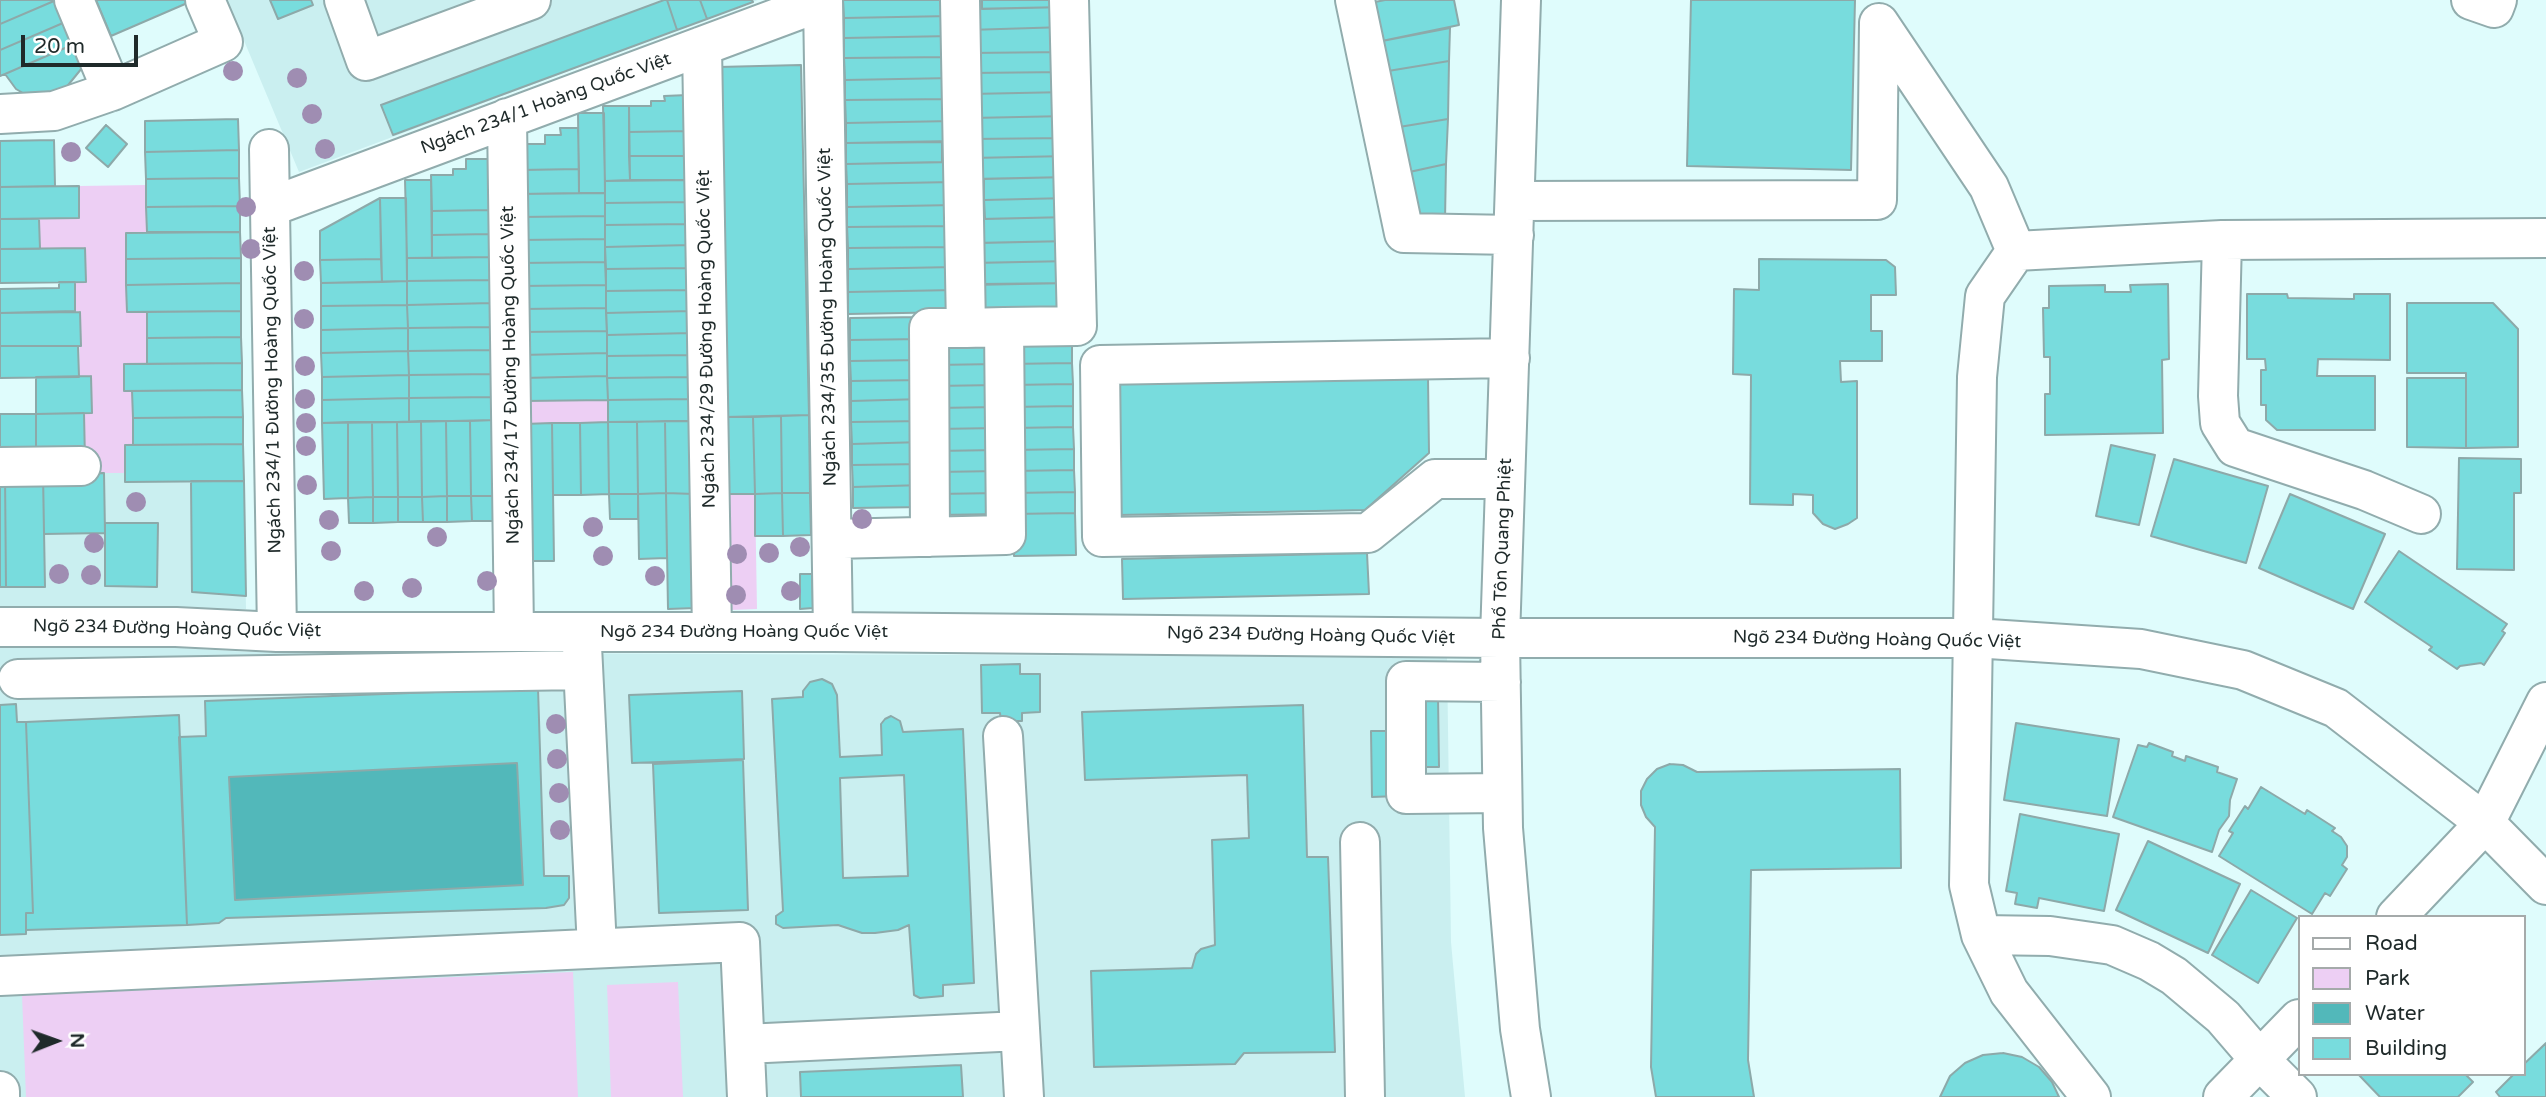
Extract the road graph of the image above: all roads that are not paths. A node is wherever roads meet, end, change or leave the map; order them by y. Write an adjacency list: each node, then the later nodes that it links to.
1 (74, 0): 13 (street)
2 (205, 0): 13 (street)
3 (344, 0): 4 (street)
4 (531, 0)
5 (960, 0): 23 (street)
6 (1069, 0): 22 (street)
7 (1355, 0): 18 (street)
8 (1521, 0): 18 (street, Phố Tôn Quang Phiệt)
9 (2471, 0): 10 (street)
10 (2497, 0)
11 (823, 1): 12 (street, Ngách 234/1 Hoàng Quốc Việt); 30 (street, Ngách 234/35 Đường Hoàng Quốc Việt)
12 (702, 46): 15 (street, Ngách 234/1 Hoàng Quốc Việt); 35 (street, Ngách 234/29 Đường Hoàng Quốc Việt)
13 (102, 95): 14 (street)
14 (0, 114)
15 (507, 118): 17 (street, Ngách 234/1 Hoàng Quốc Việt); 33 (street, Ngách 234/17 Đường Hoàng Quốc Việt)
16 (269, 149): 17 (street, Ngách 234/1 Đường Hoàng Quốc Việt)
17 (270, 207): 32 (street, Ngách 234/1 Đường Hoàng Quốc Việt)
18 (1514, 218): 21 (street); 24 (street, Phố Tôn Quang Phiệt)
19 (2546, 238): 20 (street)
20 (2222, 240): 21 (street); 28 (street)
21 (2016, 251): 38 (street)
22 (1004, 327): 23 (street); 29 (street)
23 (966, 328): 29 (street)
24 (1510, 358): 27 (street, Phố Tôn Quang Phiệt); 27 (street)
25 (81, 466): 26 (street)
26 (0, 467)
27 (1505, 479): 37 (street, Phố Tôn Quang Phiệt)
28 (2421, 514)
29 (930, 537): 30 (street)
30 (832, 539): 36 (street, Ngách 234/35 Đường Hoàng Quốc Việt)
31 (0, 627): 32 (street, Ngõ 234 Đường Hoàng Quốc Việt)
32 (277, 632): 33 (street, Ngõ 234 Đường Hoàng Quốc Việt)
33 (514, 632): 34 (street, Ngõ 234 Đường Hoàng Quốc Việt)
34 (582, 632): 35 (street, Ngõ 234 Đường Hoàng Quốc Việt); 39 (street)
35 (712, 632): 36 (street, Ngõ 234 Đường Hoàng Quốc Việt)
36 (833, 632): 37 (street, Ngõ 234 Đường Hoàng Quốc Việt)
37 (1500, 638): 38 (street, Ngõ 234 Đường Hoàng Quốc Việt); 41 (street, Phố Tôn Quang Phiệt)
38 (1974, 638): 45 (street, Ngõ 234 Đường Hoàng Quốc Việt); 49 (street)
39 (583, 670): 40 (street); 50 (street)
40 (18, 679)
41 (1501, 682): 44 (street, Phố Tôn Quang Phiệt); 44 (street)
42 (2546, 702): 45 (street)
43 (1003, 736): 53 (street)
44 (1503, 793): 61 (street, Phố Tôn Quang Phiệt)
45 (2485, 823): 47 (street, Ngõ 234 Đường Hoàng Quốc Việt); 48 (street)
46 (1360, 842): 60 (street)
47 (2546, 885)
48 (2398, 915)
49 (1980, 934): 55 (street); 62 (street)
50 (597, 948): 51 (street); 54 (street)
51 (0, 976)
52 (2298, 1020): 55 (street)
53 (1020, 1031): 54 (street); 59 (street)
54 (745, 1044): 58 (street)
55 (2260, 1060): 63 (street); 64 (street)
56 (0, 1091): 57 (street)
57 (0, 1097)
58 (747, 1097)
59 (1024, 1097)
60 (1365, 1097)
61 (1531, 1097)
62 (2091, 1097)
63 (2223, 1097)
64 (2297, 1097)

